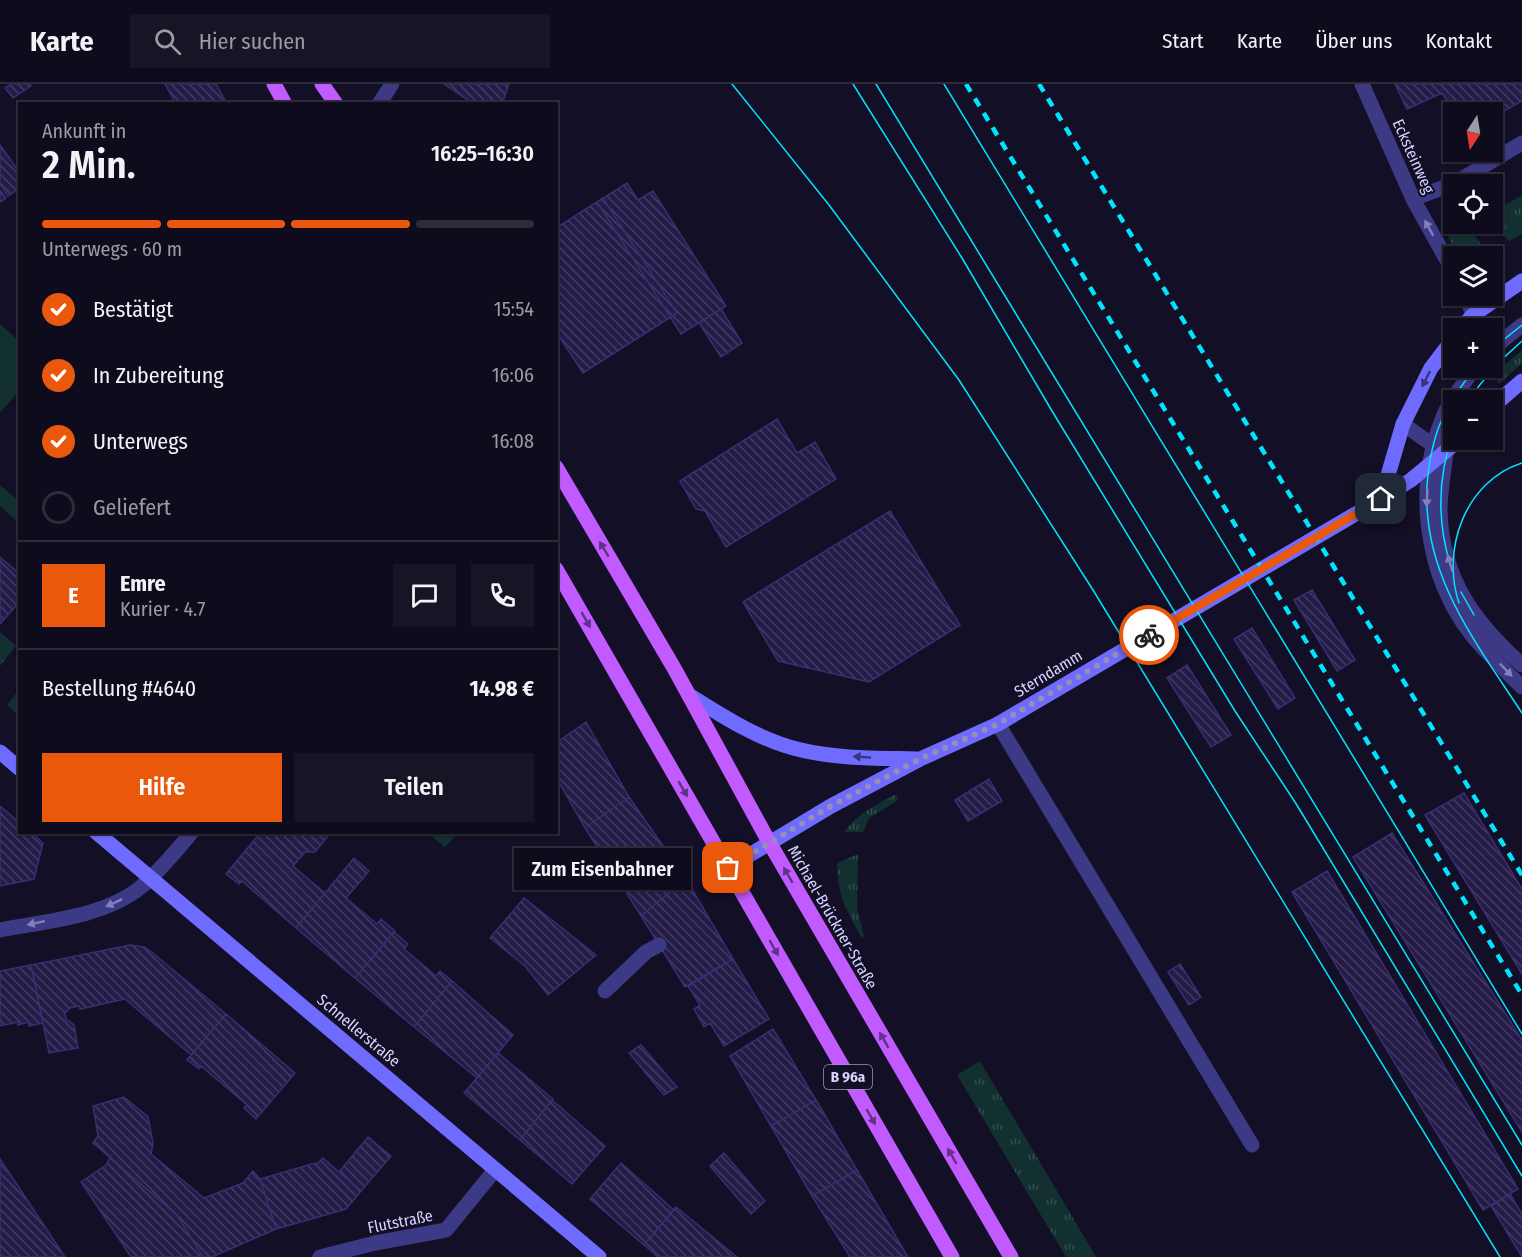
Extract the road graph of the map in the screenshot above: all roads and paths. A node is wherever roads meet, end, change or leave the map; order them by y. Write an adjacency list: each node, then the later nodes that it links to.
1 (274, 84): 5 (main road)
2 (322, 84): 6 (main road)
3 (392, 84): 7 (street)
4 (1362, 84): 9 (street, Ecksteinweg)
5 (284, 102)
6 (335, 102)
7 (380, 102)
8 (1522, 143): 9 (street)
9 (1413, 200): 10 (street, Ecksteinweg, one-way to 9)
10 (1443, 253)
11 (1522, 281): 13 (main road)
12 (1470, 306): 13 (street)
13 (1473, 315): 14 (main road)
14 (1470, 318)
15 (1522, 325): 16 (street)
16 (1503, 340)
17 (1443, 352): 20 (main road, one-way to 20)
18 (1522, 381): 19 (main road)
19 (1503, 397)
20 (1403, 424): 21 (street); 26 (main road)
21 (1443, 445)
22 (1444, 450): 24 (main road, Sterndamm)
23 (1447, 450): 28 (street, one-way to 23)
24 (1429, 467): 26 (main road, Sterndamm); 29 (street, one-way to 29)
25 (558, 470): 30 (main road, Michael-Brückner-Straße / B 96a, one-way to 25)
26 (1381, 499): 31 (main road, Sterndamm)
27 (558, 572): 38 (main road, B 96a, one-way to 38)
28 (1522, 664)
29 (1522, 687)
30 (689, 695): 33 (main road, one-way to 30); 37 (main road, Michael-Brückner-Straße / B 96a)
31 (998, 724): 33 (main road, Sterndamm); 43 (street)
32 (0, 752): 34 (main road)
33 (920, 759): 37 (main road, Sterndamm)
34 (18, 767)
35 (98, 834): 39 (main road, Schnellerstraße)
36 (190, 834): 39 (street)
37 (769, 842): 38 (main road, Sterndamm); 48 (main road, Michael-Brückner-Straße / B 96a, one-way to 37)
38 (728, 868): 47 (main road, B 96a, one-way to 47)
39 (150, 878): 40 (street, one-way to 40); 44 (main road, Schnellerstraße)
40 (0, 930)
41 (659, 945): 42 (street)
42 (605, 991)
43 (1252, 1145)
44 (495, 1170): 45 (street, Flutstraße); 46 (main road, Schnellerstraße)
45 (320, 1257)
46 (598, 1257)
47 (952, 1257)
48 (1011, 1257)

